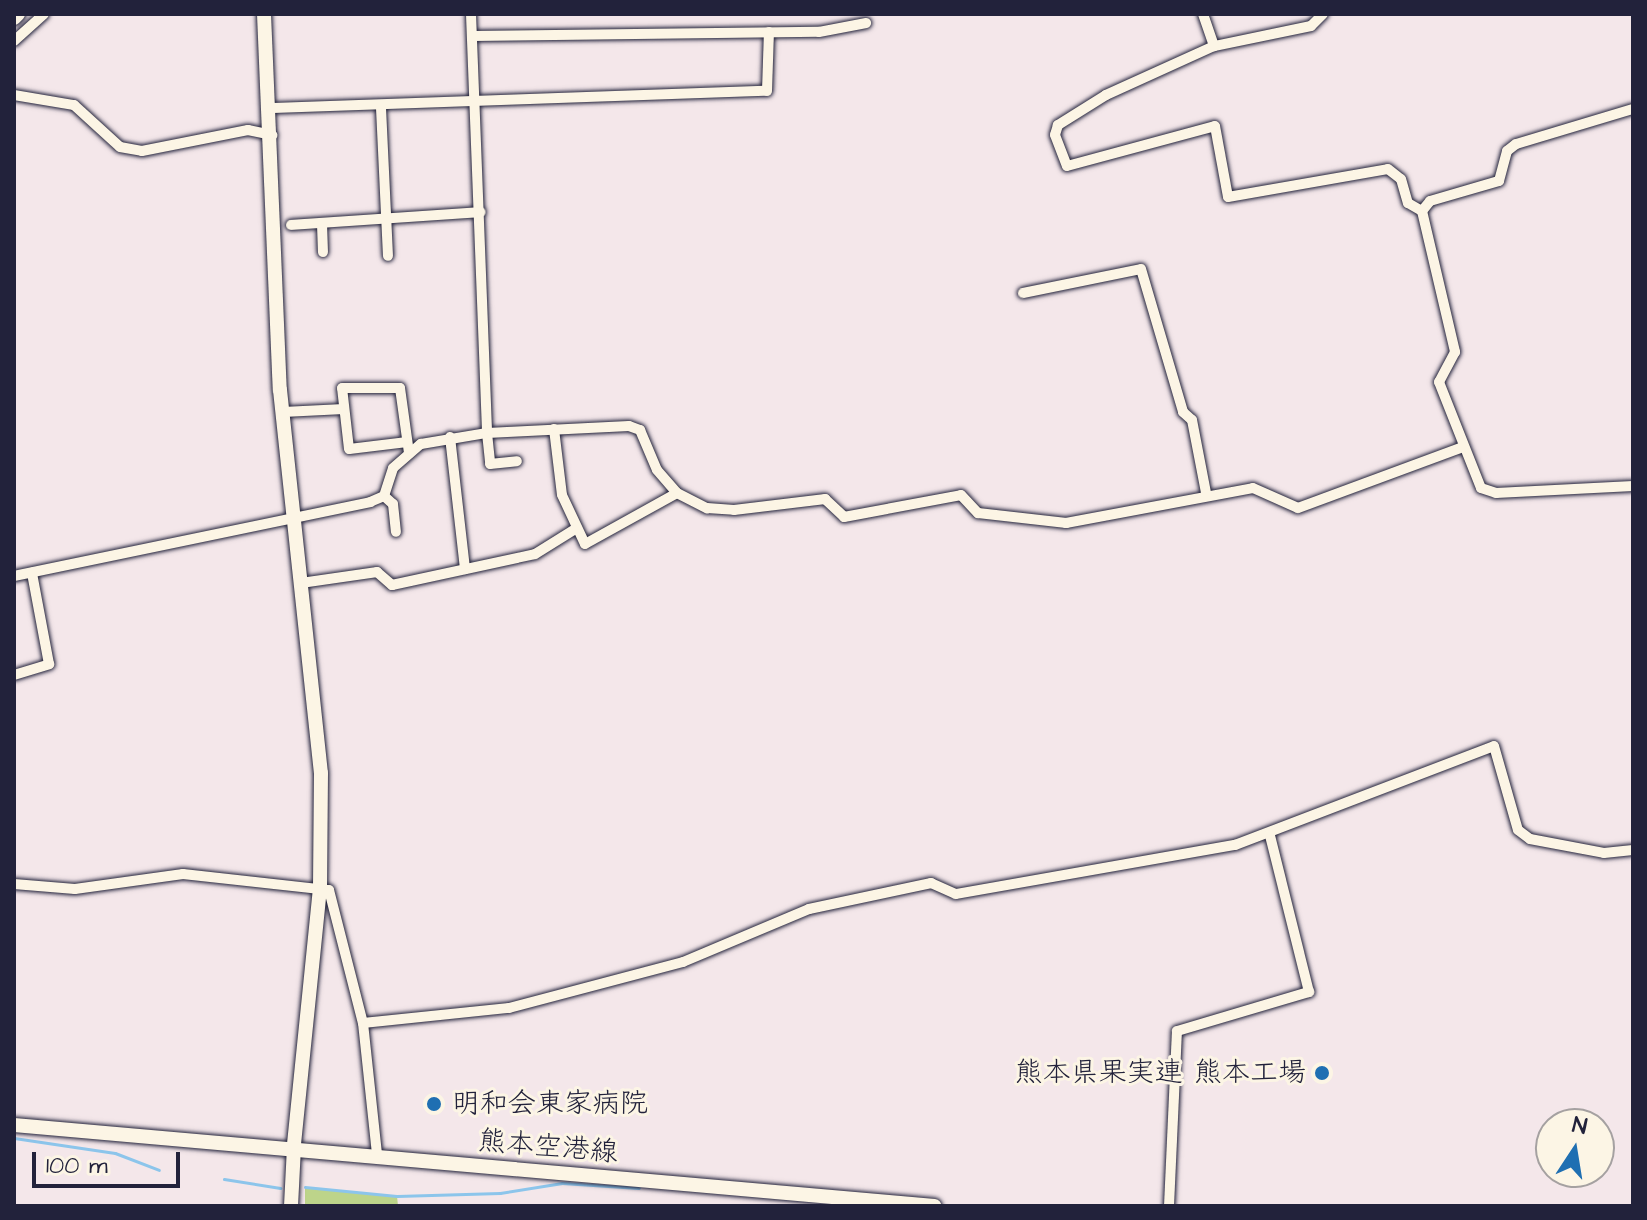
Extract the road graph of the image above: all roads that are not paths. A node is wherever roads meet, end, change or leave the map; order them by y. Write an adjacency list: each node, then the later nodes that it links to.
1 (18, 14): 7 (street)
2 (44, 14): 11 (street)
3 (264, 14): 15 (street)
4 (471, 14): 10 (street)
5 (1203, 14): 12 (street)
6 (1323, 14): 12 (street)
7 (14, 18)
8 (866, 23): 9 (street)
9 (769, 32): 10 (street); 14 (street)
10 (473, 36): 14 (street)
11 (14, 41)
12 (1214, 46): 19 (street)
13 (14, 95): 18 (street)
14 (476, 104): 16 (street); 20 (street)
15 (271, 108): 16 (street); 18 (street)
16 (381, 108): 21 (street)
17 (1633, 109): 19 (street)
18 (272, 135): 28 (street)
19 (1422, 211): 33 (street)
20 (481, 212): 21 (street); 30 (street)
21 (387, 221): 22 (street); 25 (street)
22 (322, 224): 23 (street); 24 (street)
23 (291, 225)
24 (323, 252)
25 (388, 256)
26 (1023, 293): 37 (street)
27 (344, 409): 28 (street); 32 (street); 32 (street)
28 (283, 412): 39 (street)
29 (554, 429): 30 (street); 36 (street); 40 (street)
30 (487, 433): 31 (street); 34 (street)
31 (450, 437): 32 (street); 42 (street)
32 (408, 447): 38 (street)
33 (1463, 447): 35 (street); 37 (street)
34 (517, 461)
35 (1633, 486)
36 (677, 493): 37 (street); 40 (street)
37 (1206, 493)
38 (384, 496): 39 (street); 41 (street)
39 (294, 519): 43 (street); 45 (street)
40 (577, 528): 42 (street)
41 (396, 532)
42 (465, 569): 45 (street)
43 (32, 573): 44 (street); 46 (street)
44 (14, 576)
45 (301, 583): 50 (street)
46 (14, 675)
47 (1270, 835): 48 (street); 51 (street); 57 (street)
48 (1633, 850)
49 (14, 884): 50 (street)
50 (320, 888): 51 (street); 53 (street)
51 (363, 1023): 54 (street)
52 (14, 1125): 53 (street, 熊本空港線)
53 (294, 1145): 54 (street, 熊本空港線); 55 (street)
54 (377, 1153): 56 (street, 熊本空港線)
55 (291, 1206)
56 (934, 1206)
57 (1169, 1206)

